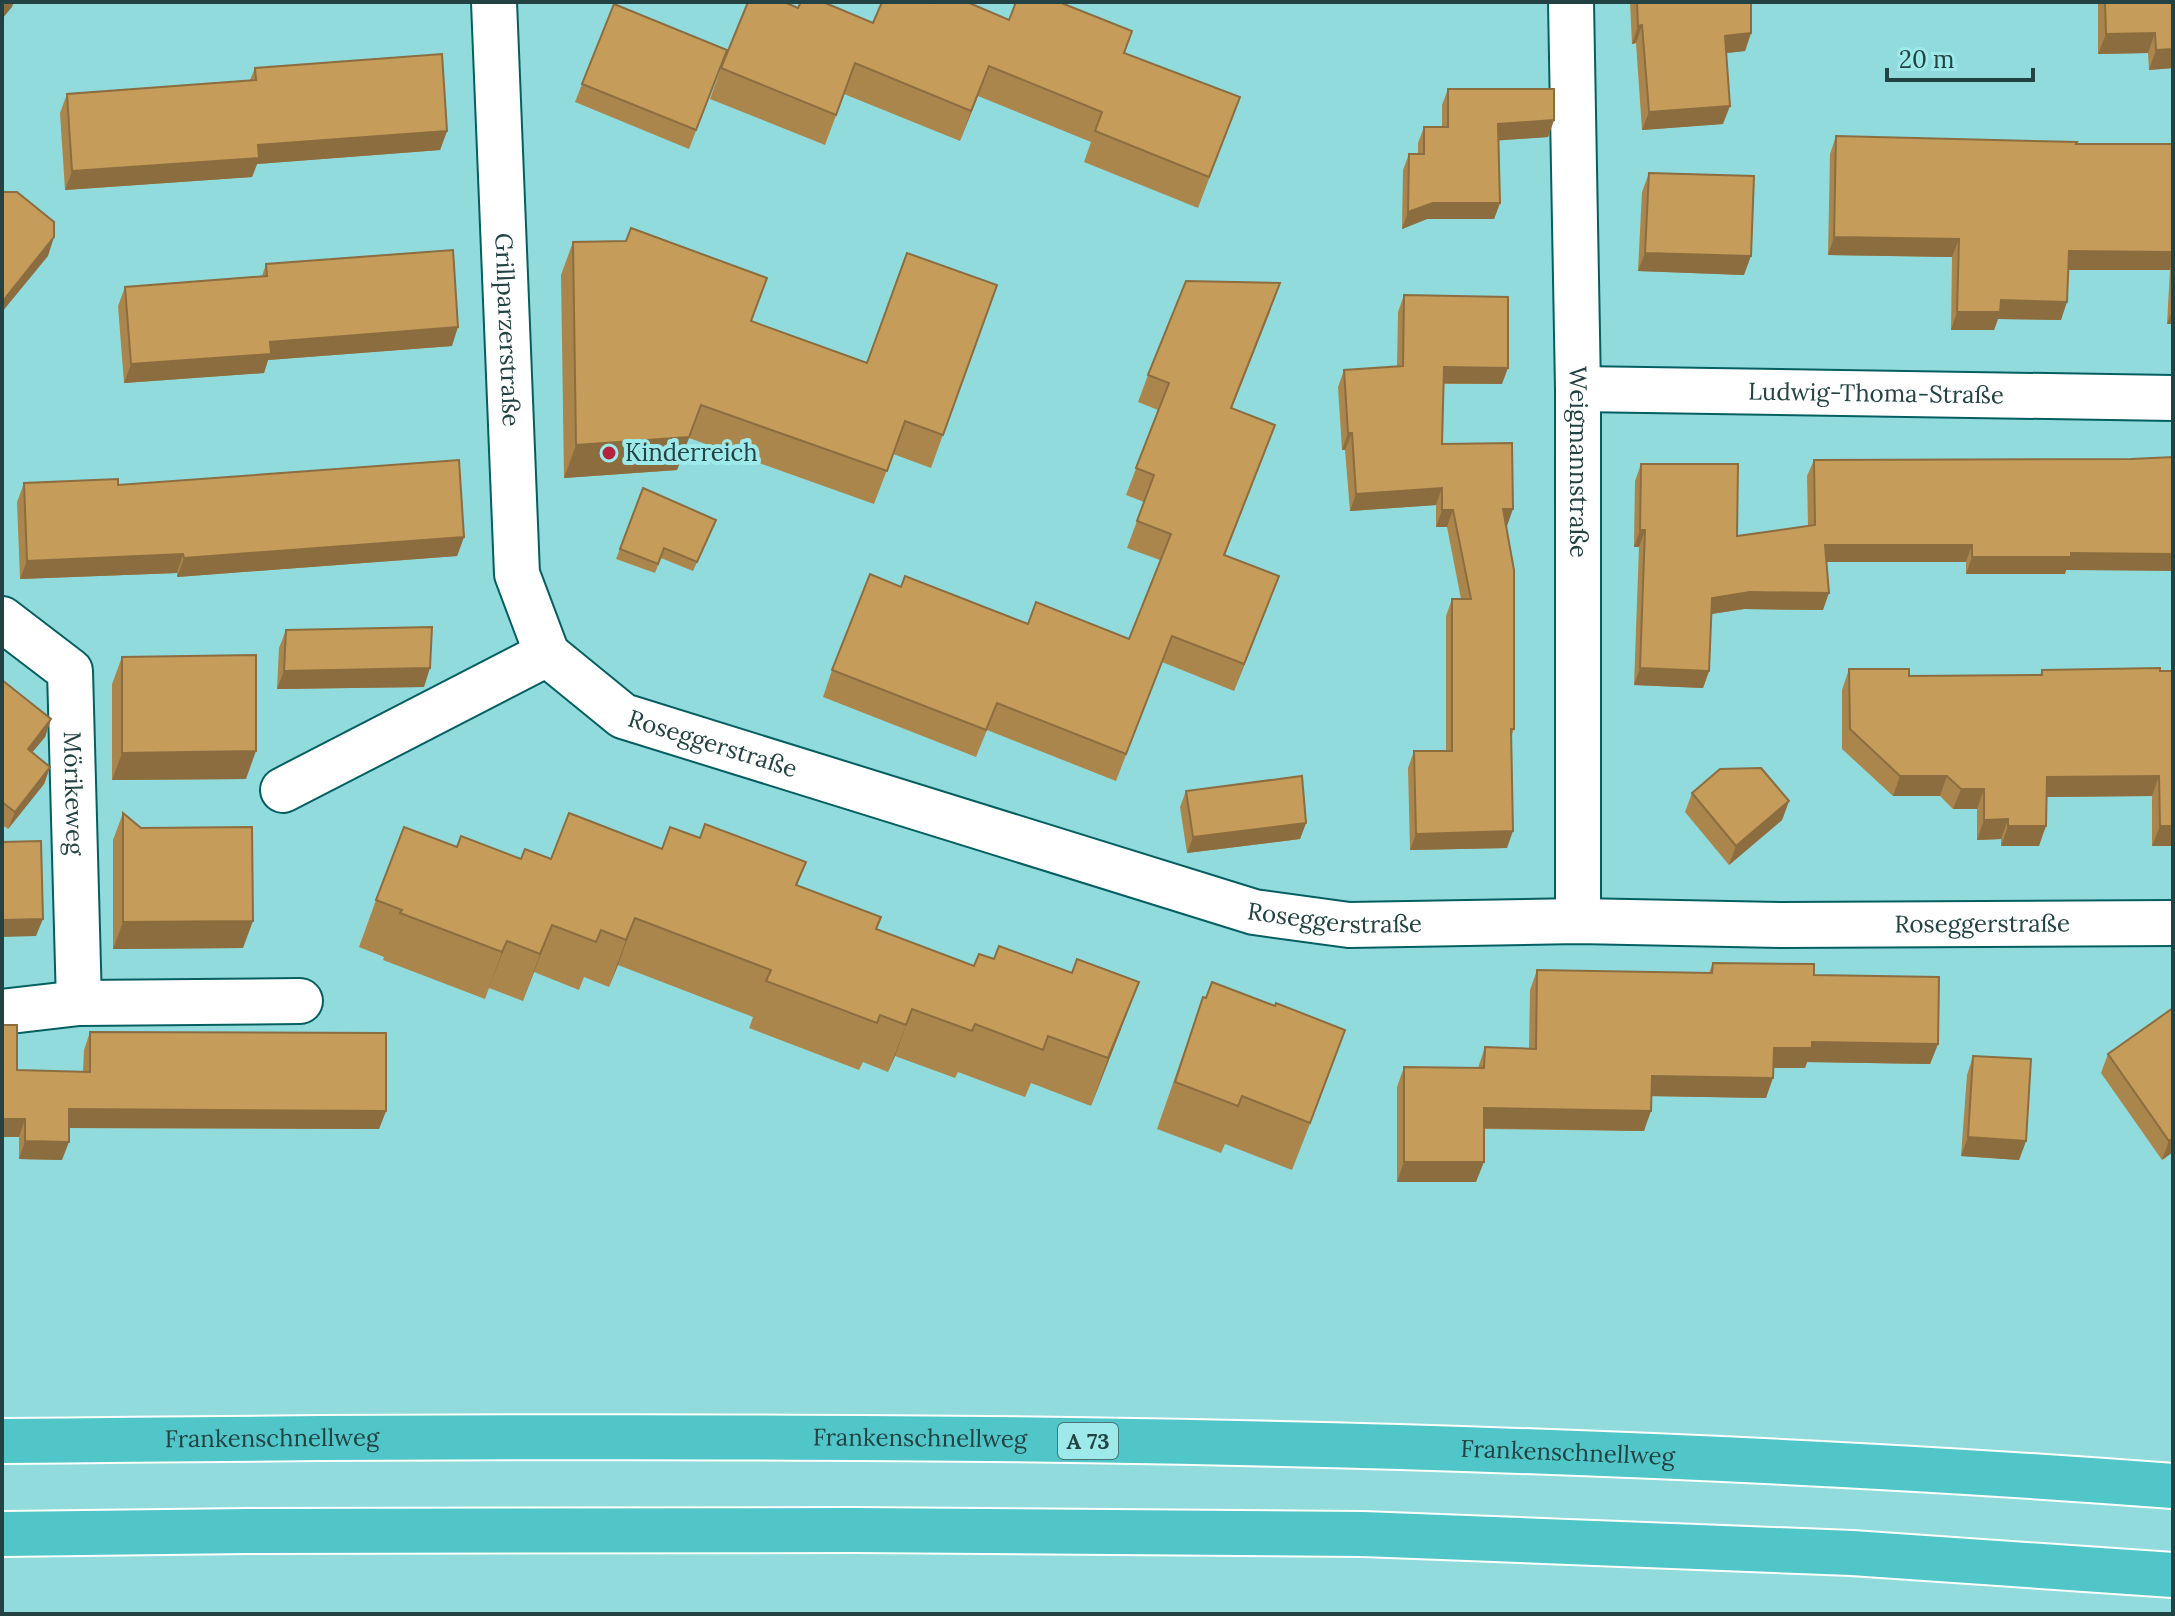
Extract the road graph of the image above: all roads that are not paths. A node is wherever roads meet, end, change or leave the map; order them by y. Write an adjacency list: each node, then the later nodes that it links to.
1 (494, 2): 6 (street, Grillparzerstraße)
2 (1571, 2): 3 (street, Weigmannstraße)
3 (1578, 389): 4 (street, Ludwig-Thoma-Straße); 8 (street, Weigmannstraße)
4 (2173, 398)
5 (2, 619): 11 (street, Mörikeweg)
6 (547, 654): 7 (street); 8 (street, Roseggerstraße)
7 (283, 790)
8 (1578, 921): 9 (street, Roseggerstraße)
9 (2173, 923)
10 (300, 1001): 11 (street)
11 (79, 1003): 12 (street)
12 (2, 1012)
13 (2, 1441): 14 (highway, Frankenschnellweg / A 73)
14 (2173, 1486)
15 (2, 1534): 16 (highway)
16 (2173, 1575)

